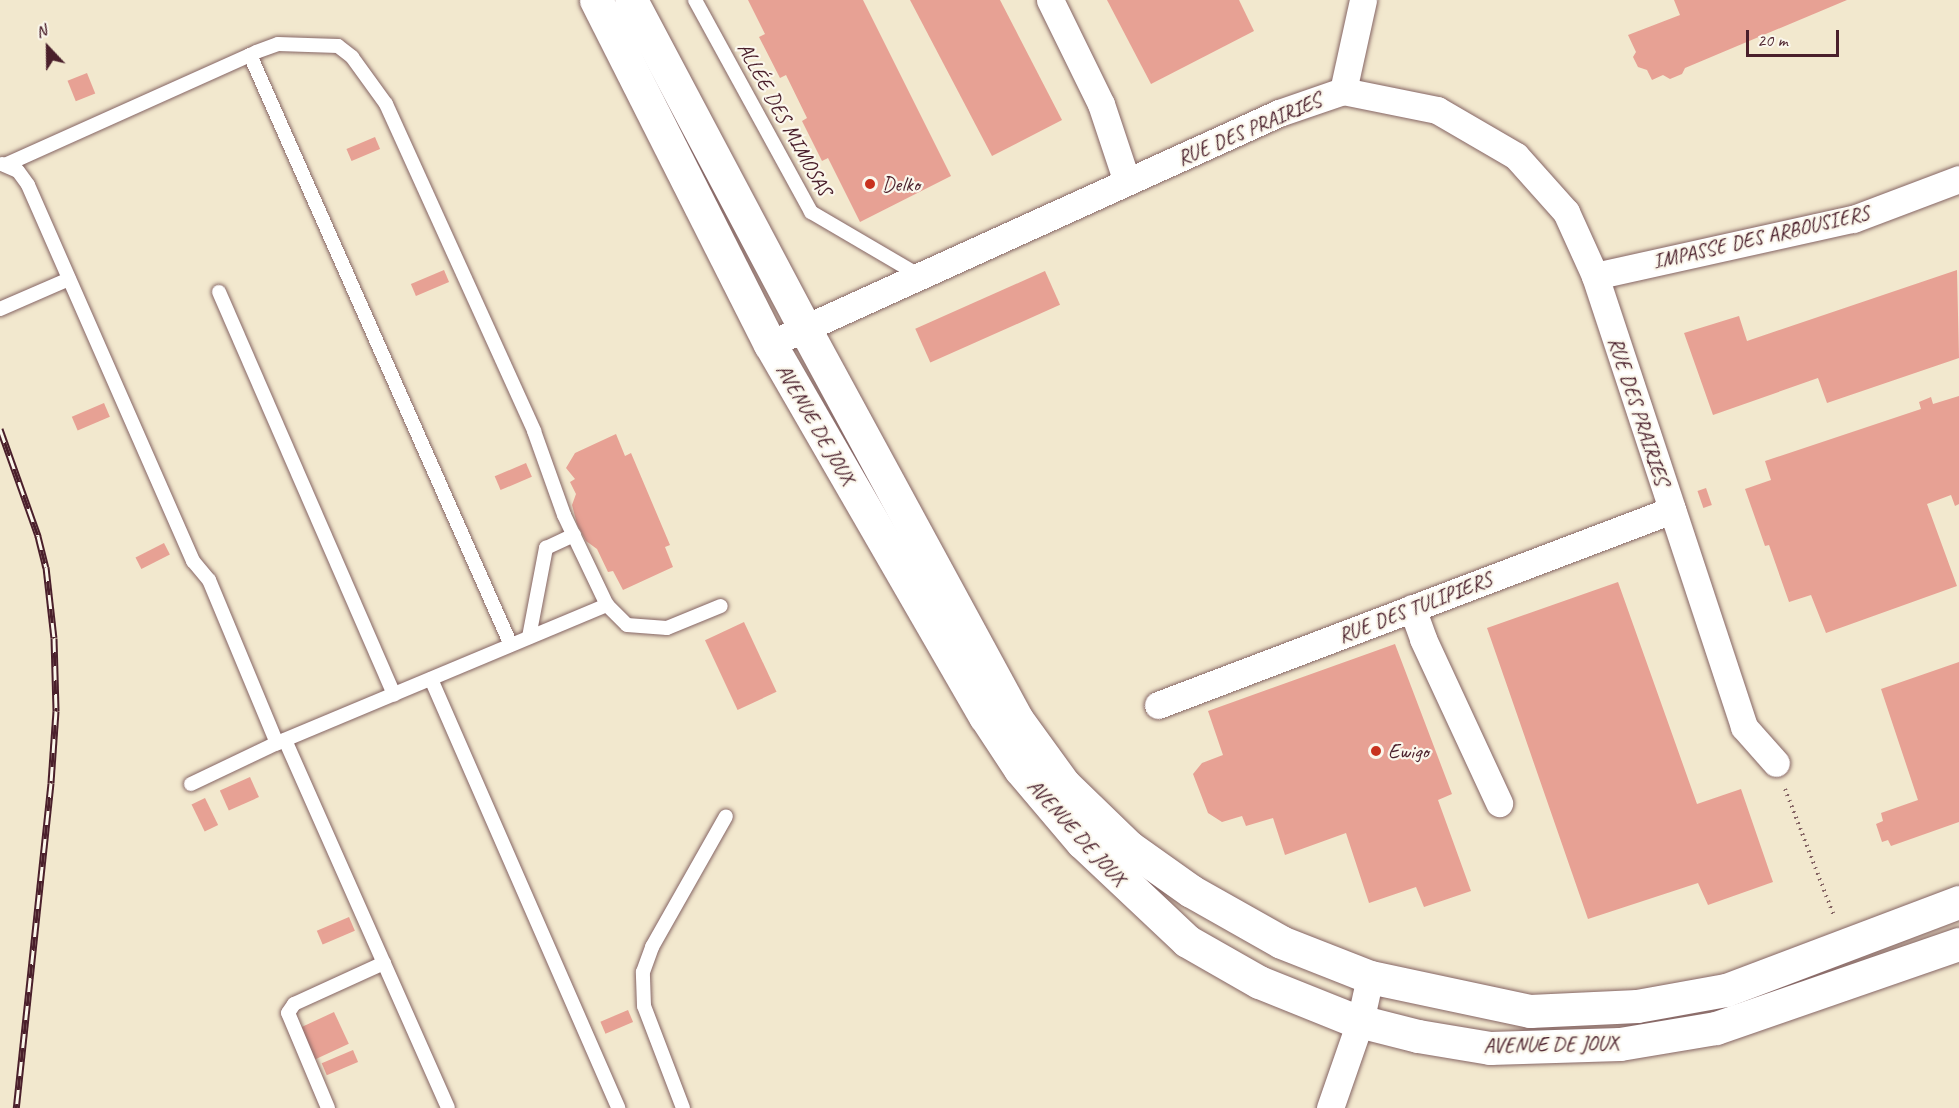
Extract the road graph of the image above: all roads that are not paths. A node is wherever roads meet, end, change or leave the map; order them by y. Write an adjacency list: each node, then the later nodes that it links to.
1 (596, 0): 17 (main road, AVENUE DE JOUX)
2 (631, 0): 16 (main road, AVENUE DE JOUX)
3 (695, 0): 11 (lane, ALLÉE DES MIMOSAS)
4 (1050, 0): 10 (street)
5 (1363, 0): 7 (street)
6 (250, 55): 8 (lane); 19 (lane); 24 (lane)
7 (1343, 91): 10 (street, RUE DES PRAIRIES); 12 (street, RUE DES PRAIRIES)
8 (2, 164): 13 (lane)
9 (1959, 179): 12 (street, IMPASSE DES ARBOUSIERS)
10 (1127, 182): 11 (street, RUE DES PRAIRIES)
11 (920, 276): 16 (street, RUE DES PRAIRIES)
12 (1595, 276): 18 (street, RUE DES PRAIRIES)
13 (69, 279): 15 (lane); 28 (lane)
14 (219, 292): 26 (lane)
15 (0, 309)
16 (804, 327): 17 (street, RUE DES PRAIRIES); 36 (main road, AVENUE DE JOUX)
17 (770, 344): 37 (main road, AVENUE DE JOUX)
18 (1672, 510): 22 (street, RUE DES TULIPIERS); 29 (street, RUE DES PRAIRIES)
19 (574, 535): 20 (lane); 23 (lane)
20 (607, 604): 21 (lane); 23 (lane)
21 (721, 606)
22 (1412, 608): 27 (street, RUE DES TULIPIERS); 31 (street)
23 (529, 637): 24 (lane)
24 (511, 645): 25 (lane)
25 (431, 679): 26 (lane); 40 (lane)
26 (394, 694): 28 (lane)
27 (1158, 705)
28 (281, 742): 30 (lane); 35 (lane)
29 (1776, 763)
30 (191, 784)
31 (1499, 803)
32 (726, 816): 41 (lane)
33 (1959, 902): 36 (main road, AVENUE DE JOUX)
34 (1959, 944): 37 (main road, AVENUE DE JOUX)
35 (384, 963): 38 (lane); 39 (lane)
36 (1370, 977): 37 (street)
37 (1360, 1022): 42 (street)
38 (328, 1108)
39 (448, 1108)
40 (618, 1108)
41 (683, 1108)
42 (1330, 1108)

